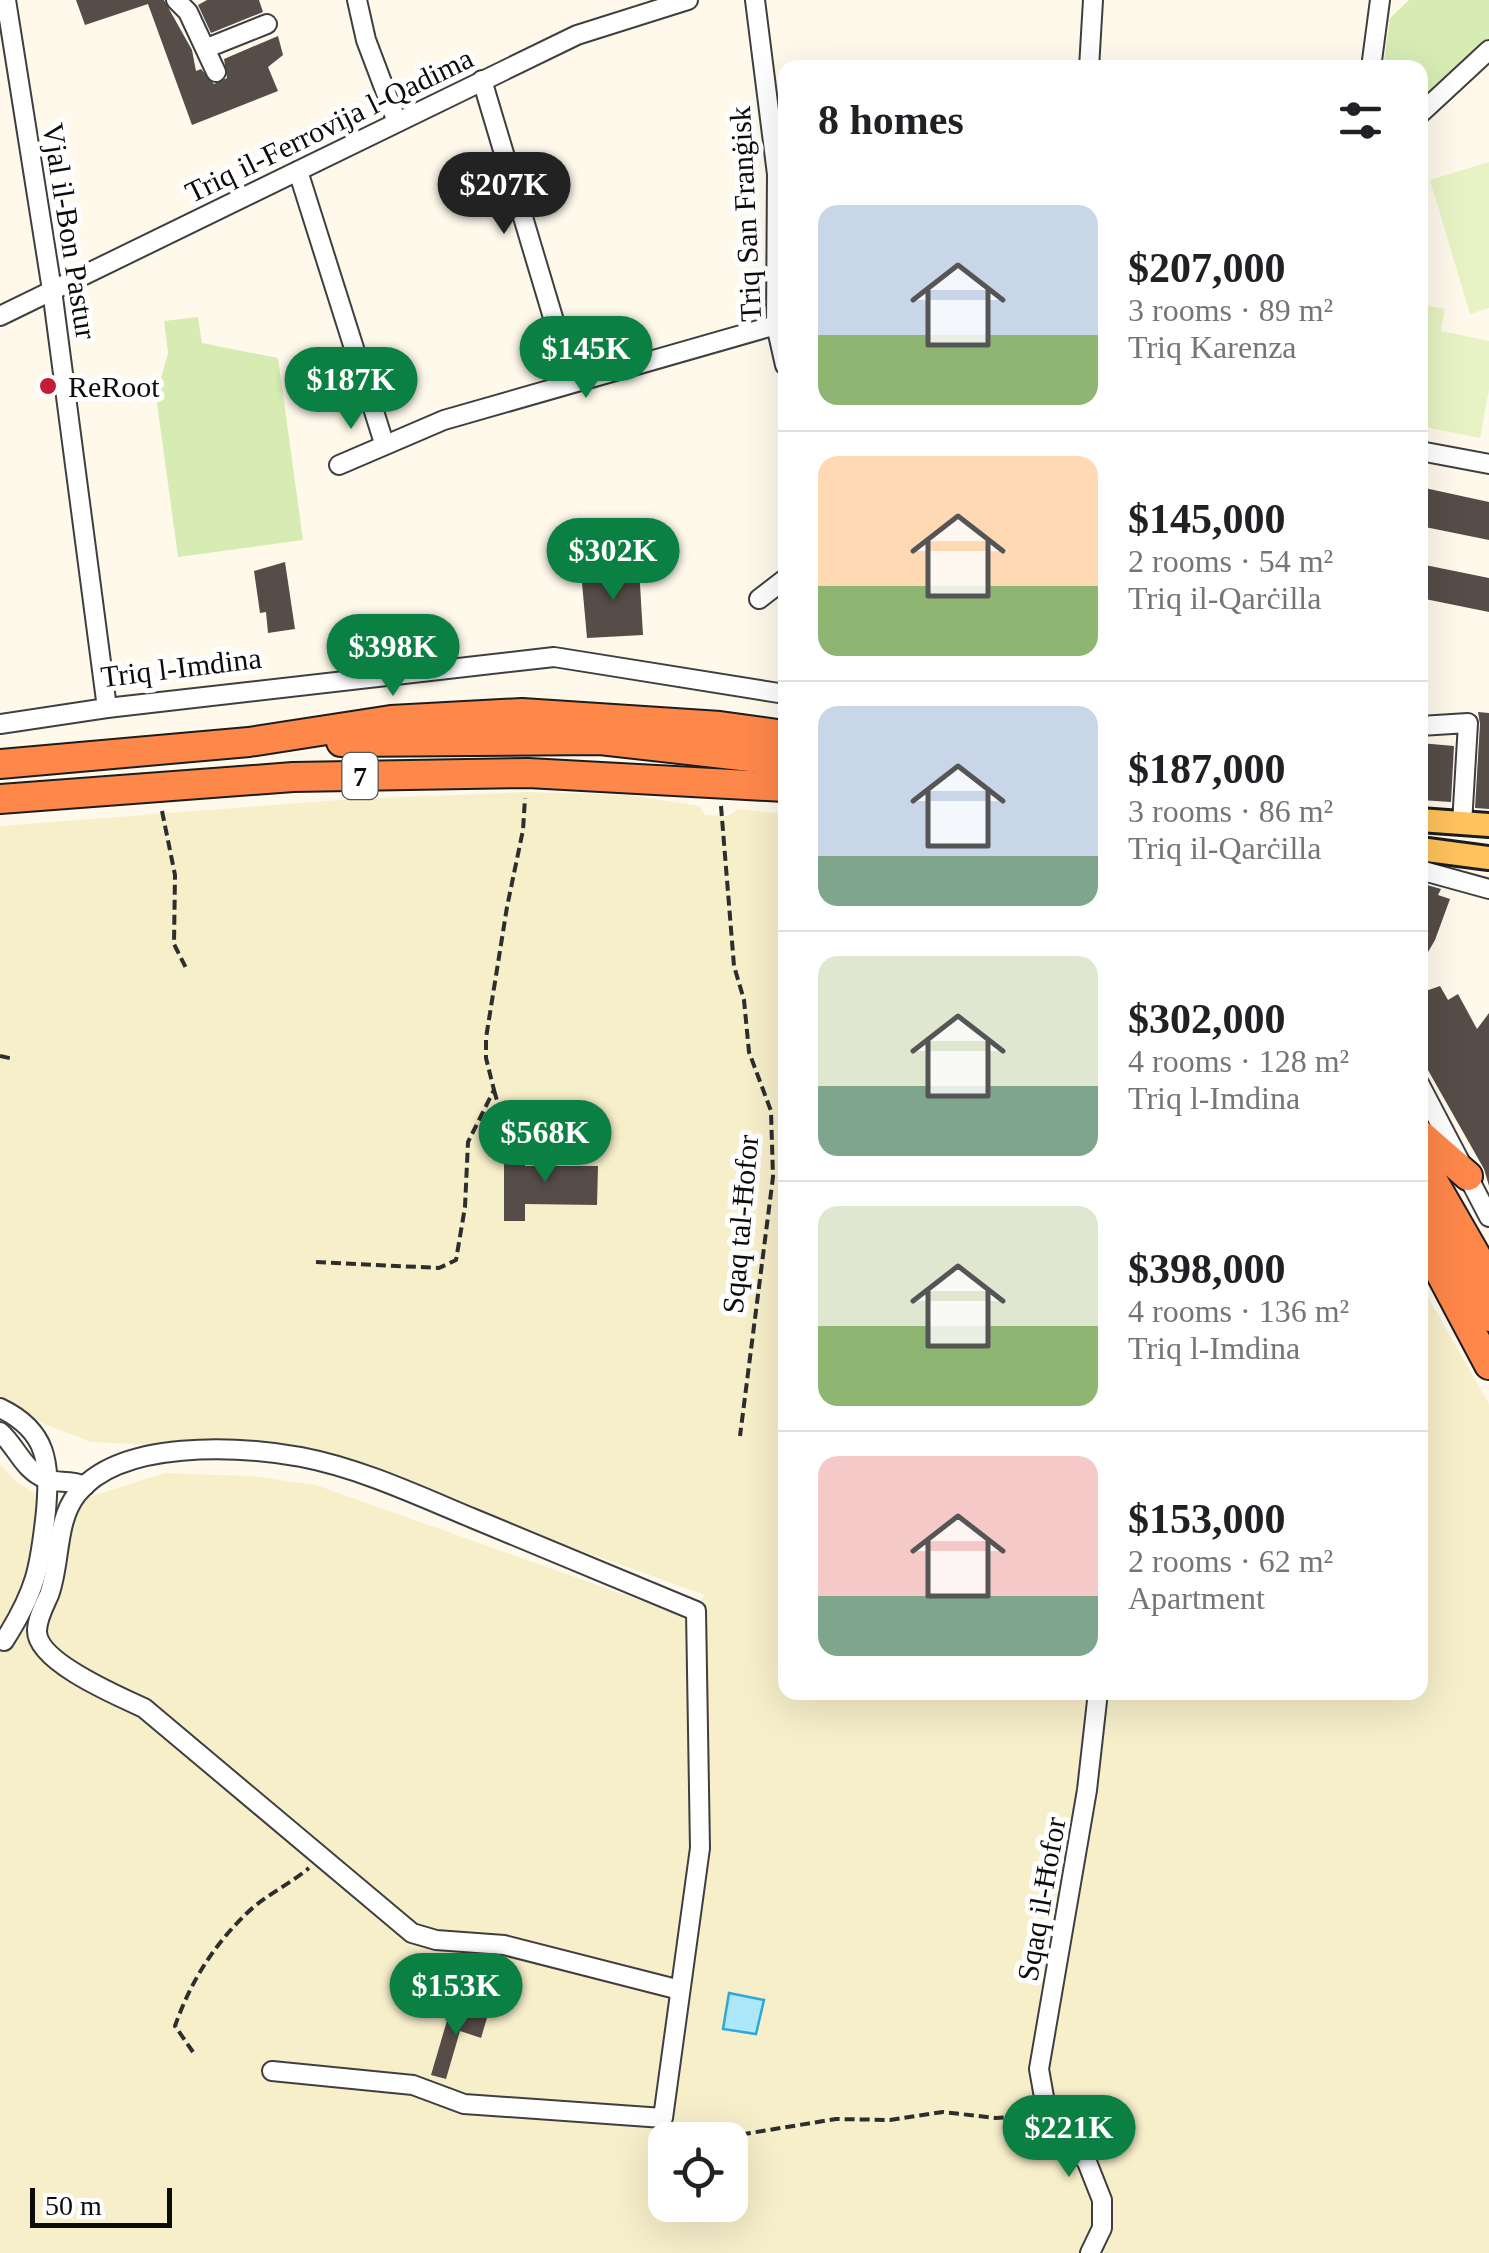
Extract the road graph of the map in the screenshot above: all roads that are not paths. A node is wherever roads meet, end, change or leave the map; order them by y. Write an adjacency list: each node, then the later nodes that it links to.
1 (6, 0): 19 (street, Vjal il-Bon Pastur)
2 (176, 0): 9 (street)
3 (357, 0): 16 (street)
4 (688, 0): 14 (street, Triq il-Ferrovija l-Qadima)
5 (756, 0): 17 (street, Triq San Franġisk)
6 (1093, 0): 11 (street)
7 (1380, 0): 12 (street)
8 (267, 24): 9 (street)
9 (207, 48): 13 (street)
10 (1489, 50): 15 (street)
11 (1090, 60)
12 (1371, 60)
13 (216, 72)
14 (482, 80): 16 (street, Triq il-Ferrovija l-Qadima); 22 (street)
15 (1428, 107)
16 (397, 122): 18 (street, Triq il-Ferrovija l-Qadima)
17 (778, 154)
18 (298, 170): 19 (street, Triq il-Ferrovija l-Qadima); 23 (street)
19 (52, 290): 20 (street, Triq il-Ferrovija l-Qadima); 30 (street, Vjal il-Bon Pastur)
20 (0, 316)
21 (778, 335): 22 (street)
22 (572, 380): 23 (street)
23 (384, 443): 25 (street)
24 (1428, 453): 26 (street)
25 (339, 464)
26 (1489, 464)
27 (778, 584): 28 (street)
28 (759, 599)
29 (778, 693): 30 (street, Triq l-Imdina)
30 (107, 708): 31 (street, Triq l-Imdina)
31 (0, 724)
32 (1428, 726): 40 (street)
33 (778, 734): 34 (highway, 7)
34 (249, 742): 35 (highway, 7); 36 (highway, 7)
35 (778, 760)
36 (0, 764)
37 (778, 789): 38 (highway, 7)
38 (0, 799)
39 (1428, 821): 40 (main road)
40 (1462, 824): 41 (main road)
41 (1489, 825)
42 (1428, 850): 43 (main road)
43 (1489, 858)
44 (1428, 872): 45 (street)
45 (1489, 889)
46 (1428, 1100): 49 (street)
47 (1428, 1141): 49 (highway)
48 (1428, 1172): 53 (highway)
49 (1468, 1176): 51 (street)
50 (1428, 1216): 54 (highway)
51 (1489, 1217)
52 (1428, 1250): 55 (highway)
53 (1489, 1278)
54 (1489, 1317)
55 (1489, 1365)
56 (0, 1408): 58 (street)
57 (0, 1432): 58 (street)
58 (50, 1481): 59 (street); 60 (street)
59 (85, 1486): 62 (street); 62 (street)
60 (4, 1641)
61 (1097, 1700): 64 (street, Sqaq il-Ħofor)
62 (680, 1990): 63 (street)
63 (272, 2071)
64 (1090, 2253)

